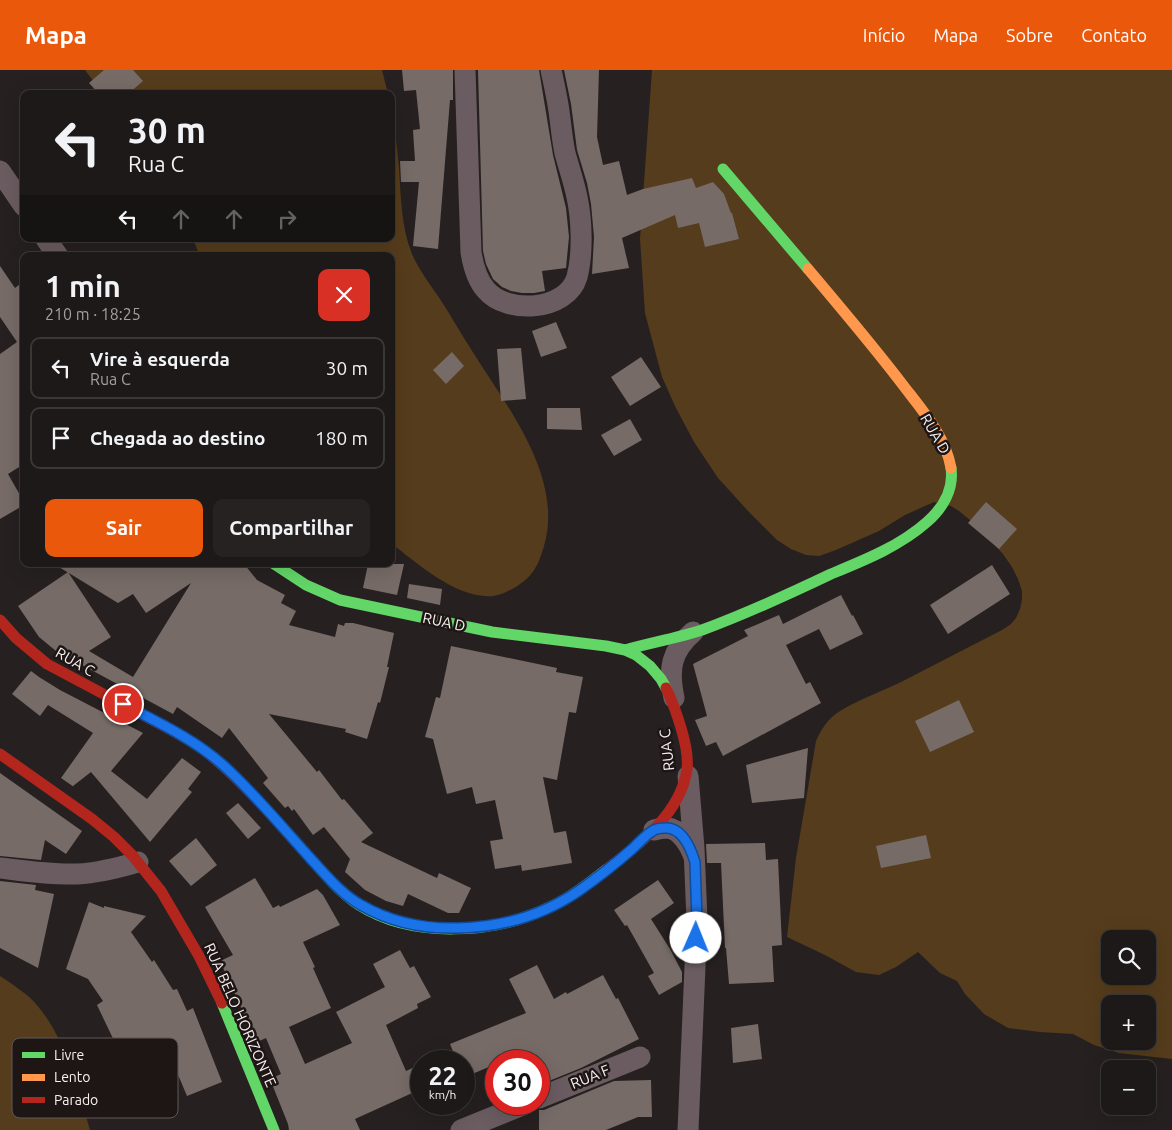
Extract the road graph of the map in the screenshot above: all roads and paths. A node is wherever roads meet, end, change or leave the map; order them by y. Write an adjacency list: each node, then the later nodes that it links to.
1 (465, 70): 2 (street)
2 (551, 70)
3 (723, 169): 8 (street, RUA D)
4 (0, 171): 5 (street)
5 (20, 200)
6 (278, 567): 9 (street, RUA D)
7 (0, 620): 14 (street, RUA C)
8 (694, 632): 9 (street, RUA D); 11 (street)
9 (625, 650): 10 (street, RUA D)
10 (661, 679): 11 (street, RUA C)
11 (679, 722): 13 (street, RUA C)
12 (0, 754): 15 (street, RUA BELO HORIZONTE)
13 (687, 769): 14 (street, RUA C); 16 (street)
14 (654, 830): 16 (street)
15 (138, 862): 17 (street); 21 (street, RUA BELO HORIZONTE)
16 (695, 862): 23 (street)
17 (0, 868)
18 (640, 1057): 19 (street, RUA F)
19 (550, 1094)
20 (498, 1115): 22 (street)
21 (274, 1130)
22 (461, 1130)
23 (688, 1130)

